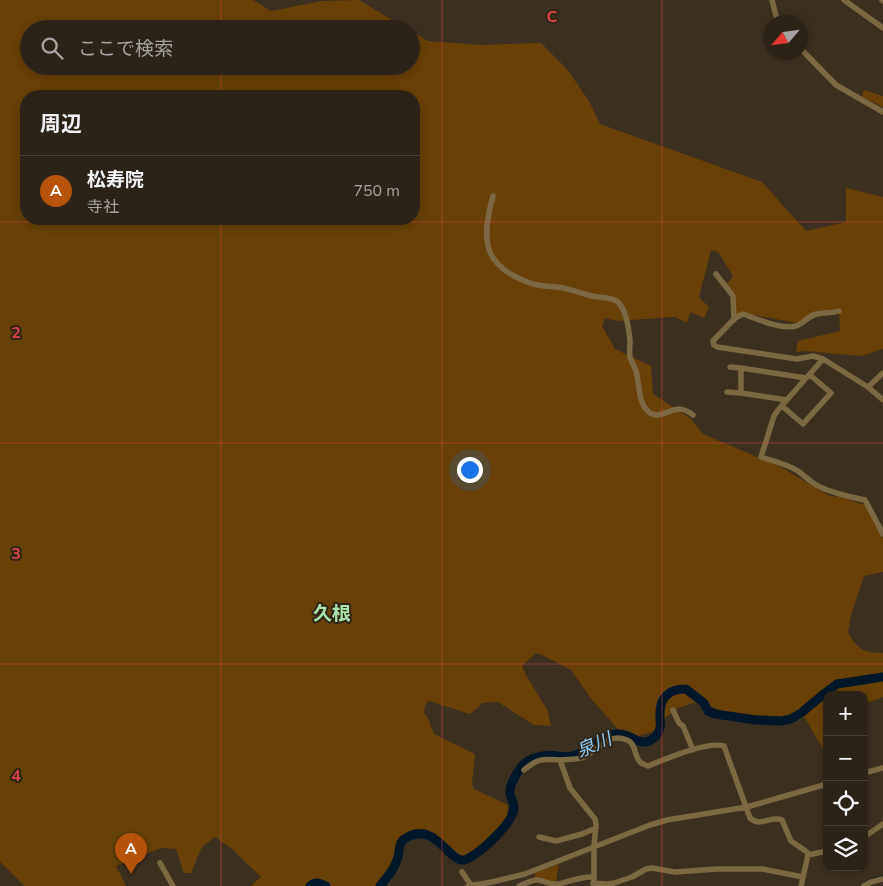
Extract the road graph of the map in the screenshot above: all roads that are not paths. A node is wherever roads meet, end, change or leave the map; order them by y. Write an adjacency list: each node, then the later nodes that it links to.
1 (772, 0): 3 (street)
2 (844, 0): 4 (street)
3 (776, 15)
4 (883, 28)
5 (808, 56): 6 (street)
6 (883, 112)
7 (493, 196): 22 (street)
8 (716, 274): 10 (street)
9 (839, 311): 10 (street)
10 (734, 320): 11 (street)
11 (823, 359): 15 (street); 16 (street)
12 (730, 367): 13 (street)
13 (741, 368): 15 (street); 18 (street)
14 (883, 372): 16 (street)
15 (808, 376): 19 (street); 21 (street)
16 (868, 387): 20 (street)
17 (727, 392): 18 (street)
18 (741, 393): 19 (street)
19 (787, 400): 21 (street)
20 (883, 400)
21 (782, 406): 23 (street)
22 (693, 415)
23 (883, 534)
24 (673, 710): 25 (street)
25 (693, 750): 26 (street); 31 (street)
26 (560, 760): 28 (street); 33 (street)
27 (883, 768): 29 (street)
28 (524, 770)
29 (868, 772)
30 (823, 785): 31 (street)
31 (746, 807): 36 (street); 38 (street)
32 (883, 824): 34 (street)
33 (596, 828): 35 (street); 36 (street)
34 (868, 834)
35 (539, 837)
36 (594, 846): 43 (street); 44 (street)
37 (823, 852): 38 (street)
38 (808, 855): 41 (street)
39 (160, 863): 46 (street)
40 (462, 872): 47 (street)
41 (803, 877): 43 (street); 49 (street)
42 (883, 879): 50 (street)
43 (593, 882): 45 (street)
44 (500, 883): 47 (street)
45 (558, 885): 48 (street)
46 (173, 886)
47 (470, 886)
48 (520, 886)
49 (802, 886)
50 (864, 886)

